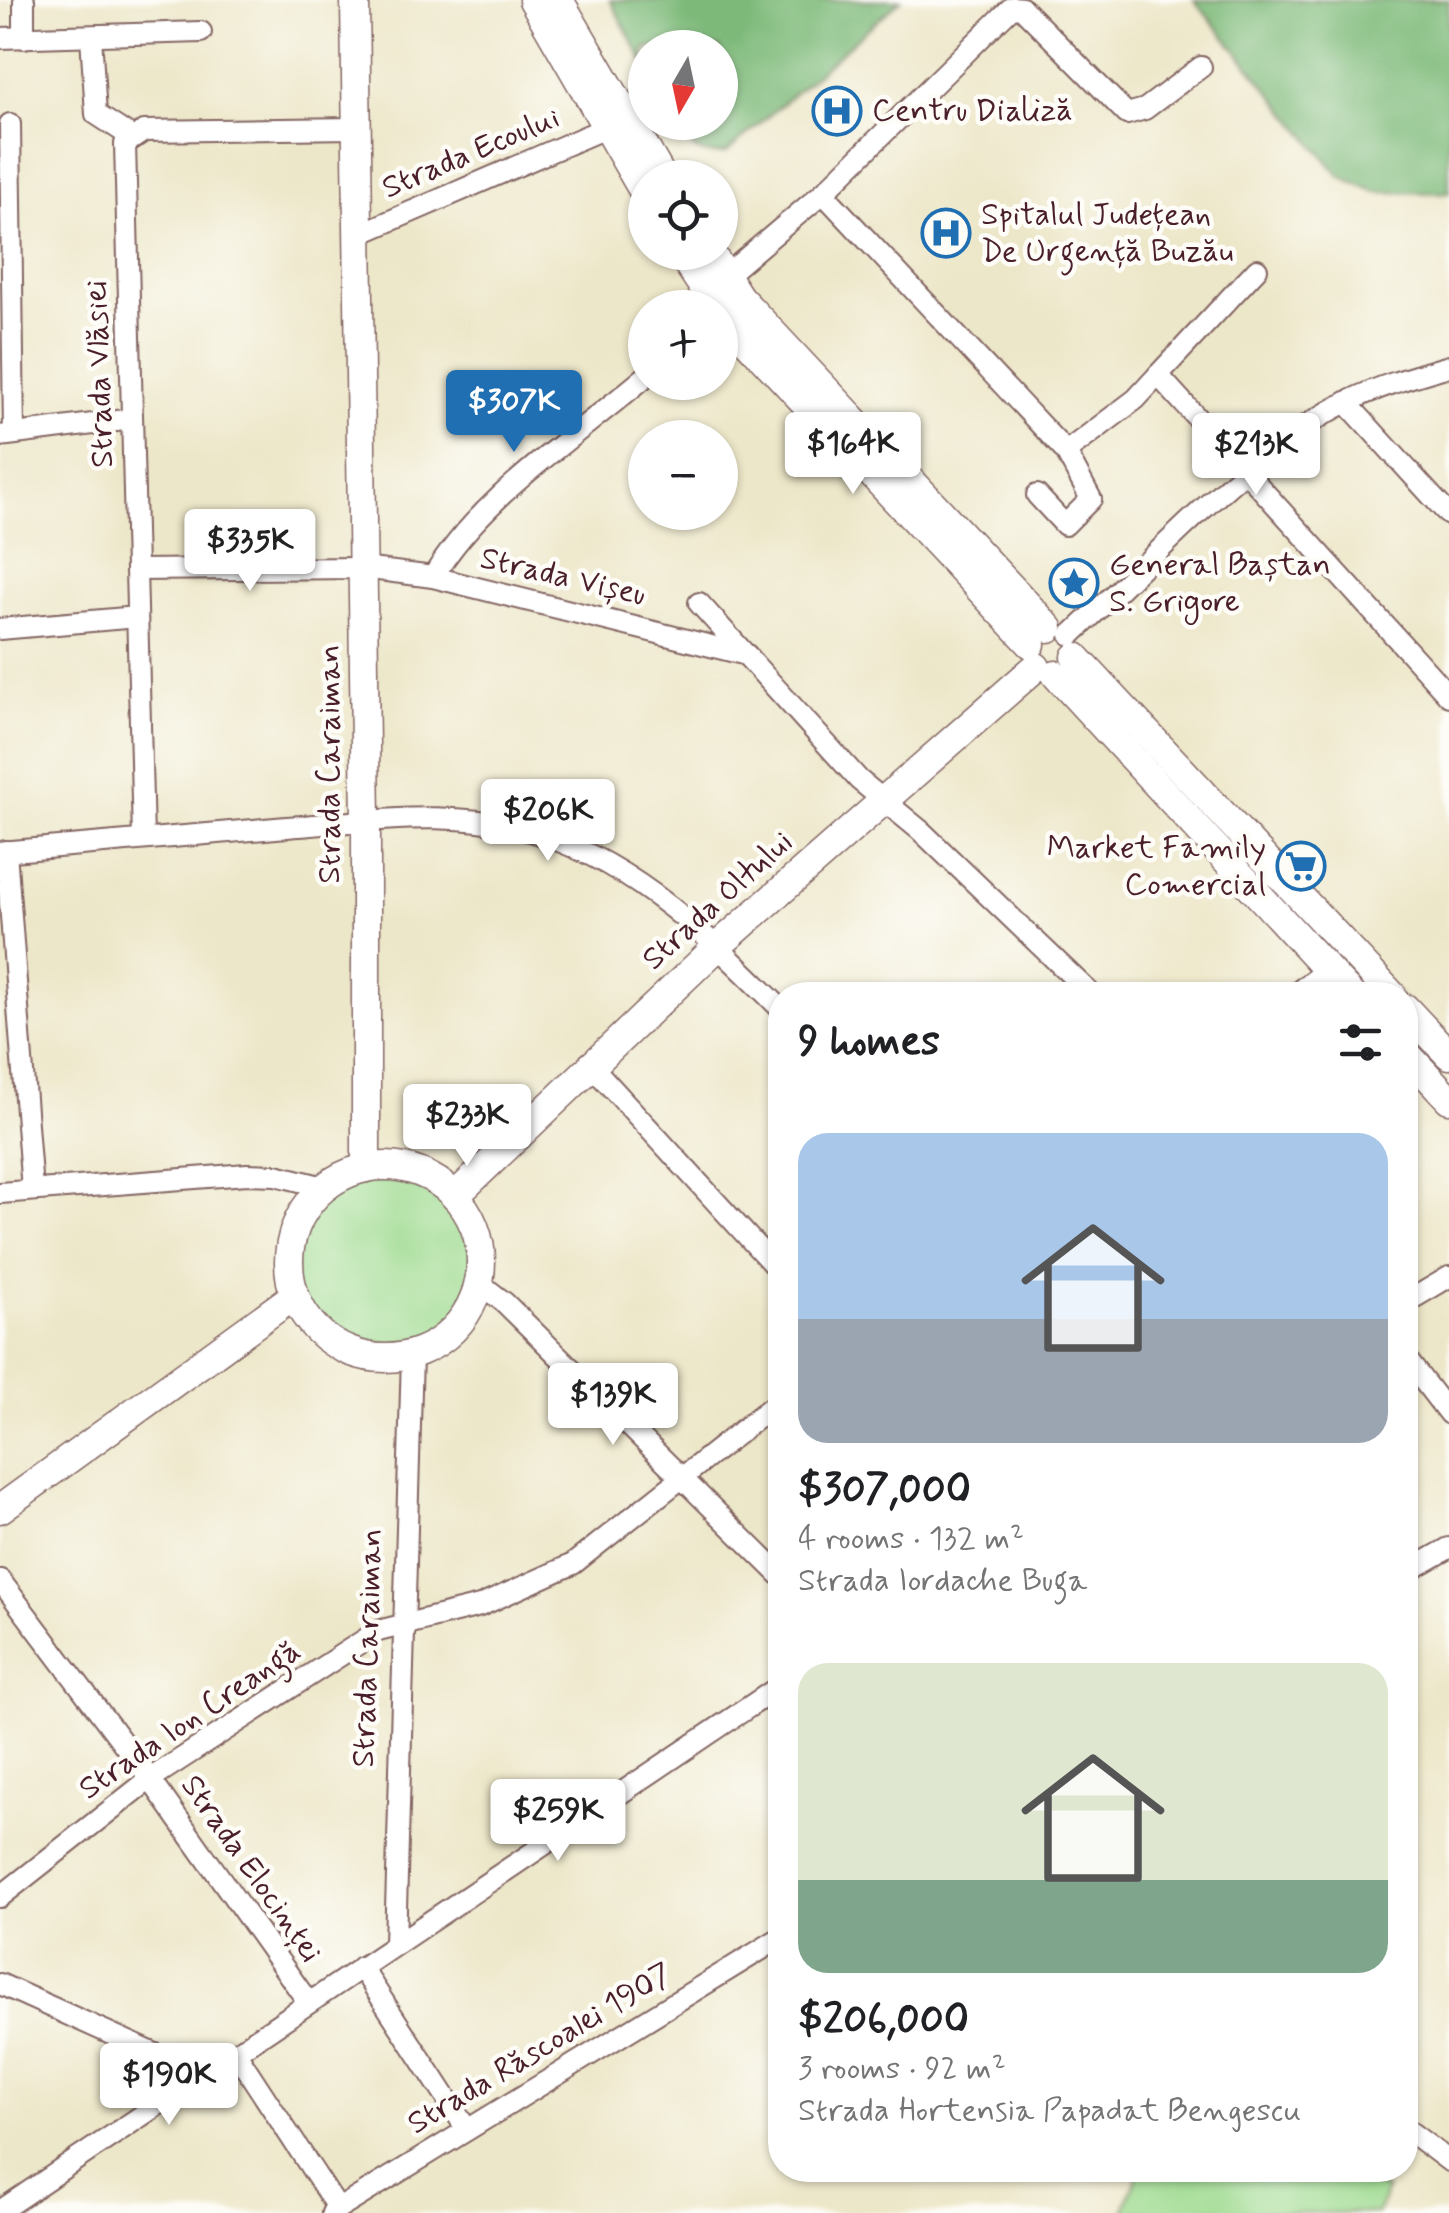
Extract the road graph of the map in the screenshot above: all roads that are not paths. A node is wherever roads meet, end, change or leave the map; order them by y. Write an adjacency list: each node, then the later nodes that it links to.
1 (24, 0): 8 (street)
2 (355, 0): 11 (main road, Strada Caraiman)
3 (534, 0): 12 (main road)
4 (560, 0): 14 (main road)
5 (201, 32): 6 (street)
6 (91, 36): 8 (street); 13 (street)
7 (0, 38): 8 (street)
8 (24, 38)
9 (1201, 67): 16 (street)
10 (10, 124): 28 (street)
11 (356, 128): 13 (street); 17 (main road, Strada Caraiman)
12 (605, 128): 15 (main road); 17 (street, Strada Ecoului)
13 (130, 136): 27 (street, Strada Vlăsiei)
14 (653, 160)
15 (628, 166)
16 (823, 193): 21 (street); 29 (street)
17 (360, 234): 33 (main road, Strada Caraiman)
18 (1257, 269): 24 (street)
19 (697, 270): 20 (main road)
20 (716, 290)
21 (728, 290)
22 (738, 313): 39 (main road)
23 (1449, 366): 26 (street)
24 (1158, 375): 29 (street); 30 (street)
25 (628, 391): 35 (street)
26 (1346, 402): 30 (street); 32 (street)
27 (132, 419): 28 (street); 34 (street, Strada Vlăsiei)
28 (7, 435)
29 (1066, 452): 31 (street)
30 (1246, 474): 39 (street); 41 (street)
31 (1037, 494)
32 (1449, 515)
33 (363, 568): 34 (street, Strada Vișeu); 35 (street, Strada Vișeu); 43 (main road, Strada Caraiman)
34 (136, 570): 37 (street, Strada Vlăsiei)
35 (433, 577): 40 (street, Strada Vișeu)
36 (698, 604): 40 (street)
37 (138, 618): 38 (street); 44 (street, Strada Vlăsiei)
38 (0, 630)
39 (1053, 651): 42 (main road, Strada Oltului); 47 (main road); 51 (main road)
40 (746, 655): 42 (street)
41 (1449, 696)
42 (884, 802): 46 (main road, Strada Oltului); 48 (street)
43 (366, 821): 44 (street); 46 (street); 58 (main road, Strada Caraiman)
44 (143, 838): 45 (street)
45 (3, 851): 60 (street)
46 (718, 946): 52 (street); 55 (main road, Strada Oltului)
47 (1327, 969): 49 (street); 50 (main road)
48 (1078, 982)
49 (1310, 982)
50 (1339, 982)
51 (1379, 982)
52 (768, 996)
53 (1418, 1022): 54 (main road)
54 (1449, 1055)
55 (589, 1063): 62 (main road, Strada Oltului); 63 (street)
56 (1418, 1066): 57 (main road)
57 (1449, 1099)
58 (366, 1168): 59 (main road); 62 (main road)
59 (324, 1188): 60 (street); 66 (main road)
60 (32, 1190): 61 (street)
61 (0, 1193)
62 (455, 1196): 65 (main road)
63 (768, 1259)
64 (1449, 1278): 67 (street)
65 (479, 1283): 68 (main road); 72 (street)
66 (294, 1295): 68 (main road); 73 (main road)
67 (1418, 1296)
68 (412, 1355): 78 (street, Strada Caraiman)
69 (1418, 1374): 71 (street)
70 (768, 1410): 72 (street, Strada Ion Creangă)
71 (1449, 1414)
72 (680, 1480): 75 (street); 78 (street, Strada Ion Creangă)
73 (0, 1510)
74 (1449, 1548): 76 (street)
75 (768, 1564)
76 (1418, 1566)
77 (0, 1580): 80 (street, Strada Elocinței)
78 (404, 1623): 80 (street, Strada Ion Creangă); 82 (street, Strada Caraiman)
79 (768, 1694): 82 (street)
80 (150, 1779): 81 (street, Strada Ion Creangă); 86 (street, Strada Elocinței)
81 (0, 1896)
82 (395, 1944): 84 (street)
83 (768, 1945): 89 (street, Strada Răscoalei 1907)
84 (361, 1967): 86 (street); 89 (street)
85 (0, 1984): 88 (street)
86 (308, 2002): 87 (street)
87 (236, 2053): 88 (street); 93 (street)
88 (202, 2075): 92 (street)
89 (466, 2128): 93 (street, Strada Răscoalei 1907)
90 (1418, 2138): 91 (street)
91 (1449, 2161)
92 (0, 2211)
93 (335, 2211)

